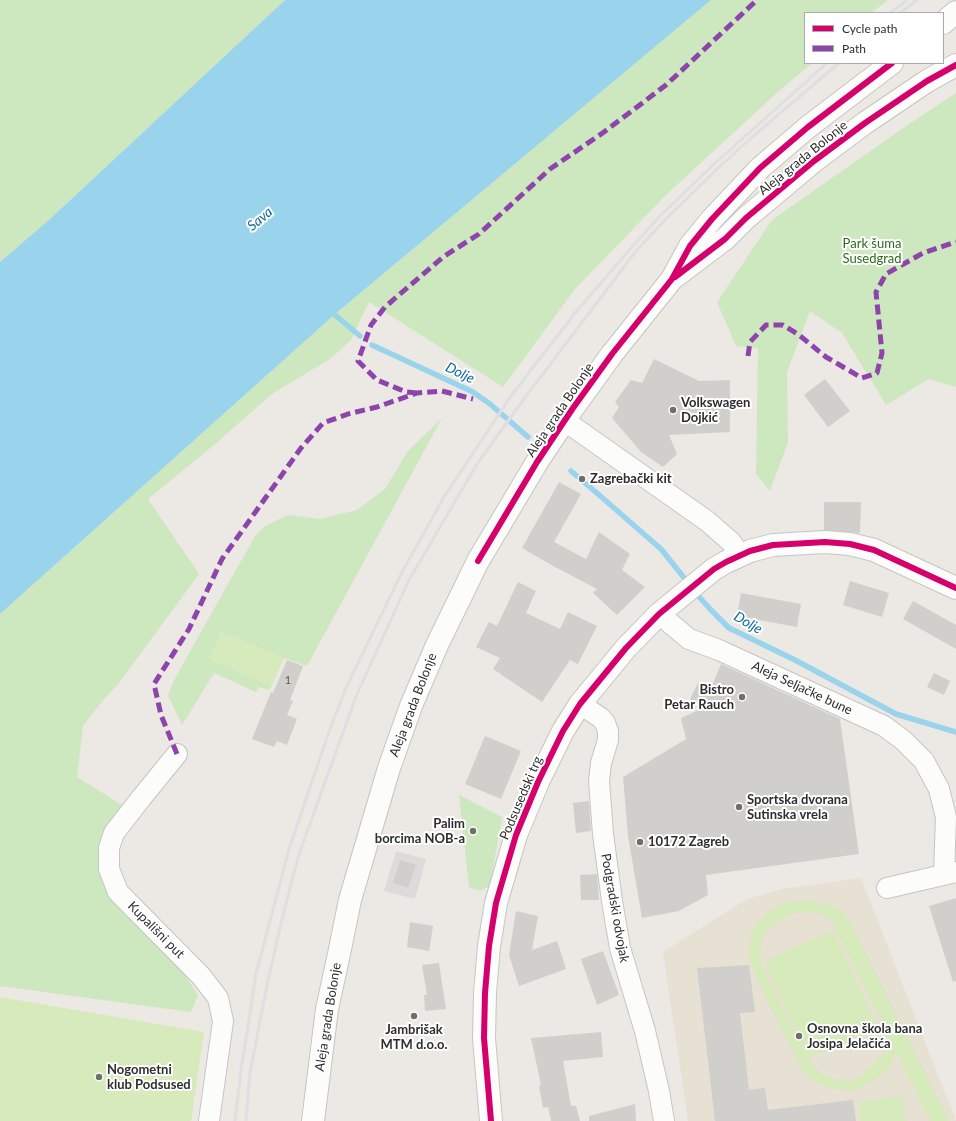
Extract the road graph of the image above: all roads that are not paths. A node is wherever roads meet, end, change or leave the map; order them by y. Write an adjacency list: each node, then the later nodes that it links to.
1 (956, 12): 2 (main road)
2 (944, 22)
3 (891, 64): 5 (main road, Aleja grada Bolonje)
4 (956, 65): 5 (main road, Aleja grada Bolonje)
5 (672, 279): 6 (main road, Aleja grada Bolonje)
6 (565, 421): 7 (street); 15 (main road, Aleja grada Bolonje)
7 (740, 555): 8 (main road); 9 (main road)
8 (956, 588)
9 (660, 614): 10 (main road, Podsusedski trg); 12 (street, Aleja Seljačke bune)
10 (580, 704): 16 (main road, Podsusedski trg); 17 (street, Podgradski odvojak)
11 (177, 754): 14 (street, Kupališni put)
12 (950, 873): 13 (street)
13 (886, 888)
14 (209, 1121)
15 (313, 1121)
16 (491, 1121)
17 (664, 1121)

